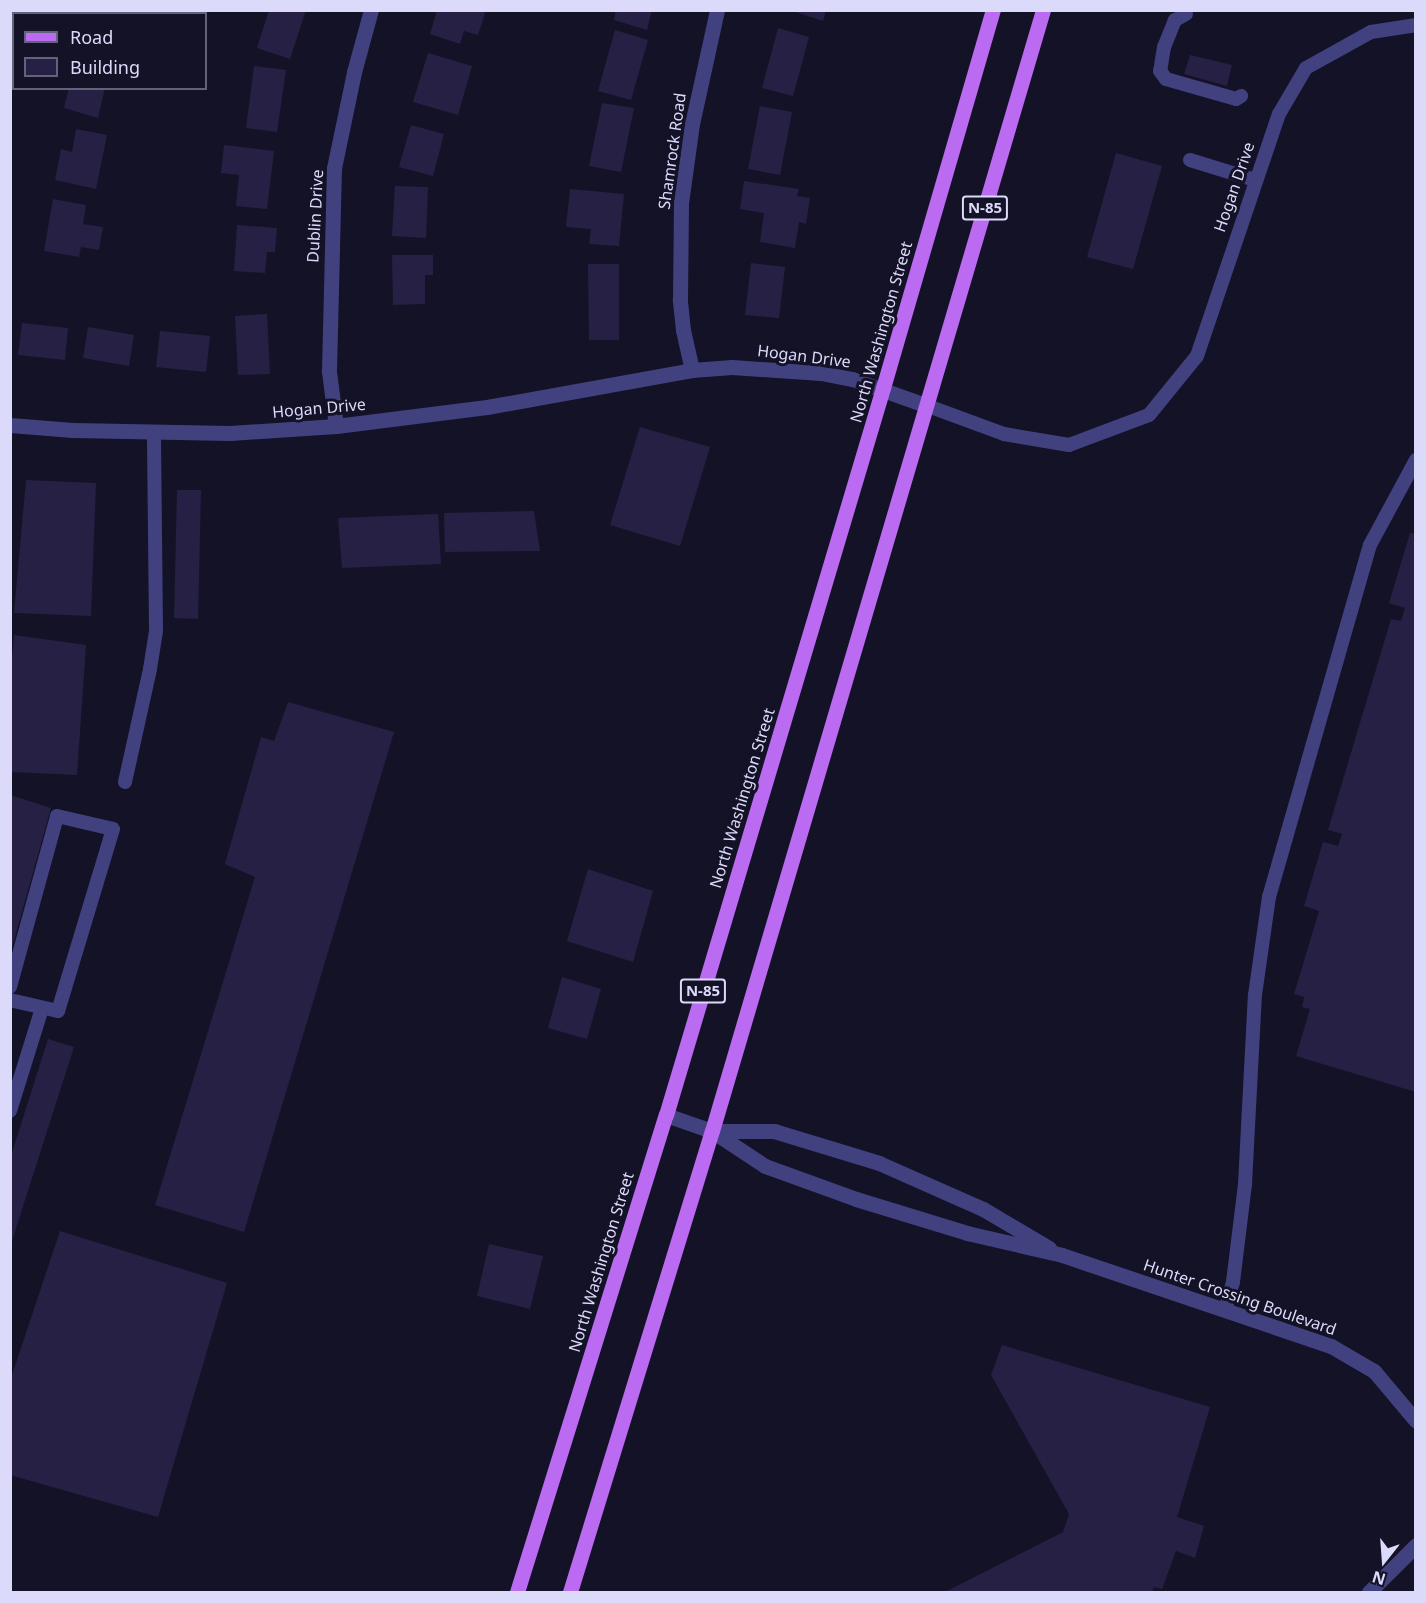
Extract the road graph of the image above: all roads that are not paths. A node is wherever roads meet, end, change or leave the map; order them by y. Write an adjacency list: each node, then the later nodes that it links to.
1 (371, 10): 14 (street, Dublin Drive)
2 (717, 10): 10 (street, Shamrock Road)
3 (993, 10): 11 (main road, North Washington Street / N-85)
4 (1043, 10): 12 (main road, N-85)
5 (1186, 14): 7 (lane)
6 (1416, 25): 9 (lane, Hogan Drive)
7 (1241, 96)
8 (1190, 160): 9 (lane)
9 (1255, 180): 12 (lane, Hogan Drive)
10 (692, 370): 11 (street, Hogan Drive); 14 (street, Hogan Drive)
11 (883, 388): 12 (street, Hogan Drive); 22 (main road, North Washington Street / N-85)
12 (928, 406): 23 (main road, N-85)
13 (10, 424): 15 (street, Hogan Drive)
14 (336, 426): 15 (street, Hogan Drive)
15 (154, 432): 17 (lane)
16 (1416, 460): 25 (lane)
17 (125, 782)
18 (10, 987): 20 (lane)
19 (10, 1000): 20 (lane)
20 (42, 1008): 21 (lane)
21 (10, 1111)
22 (666, 1115): 23 (street, Hunter Crossing Boulevard); 28 (main road, North Washington Street / N-85)
23 (712, 1131): 24 (street, Hunter Crossing Boulevard); 24 (street, Hunter Crossing Boulevard); 29 (main road, N-85)
24 (1062, 1255): 25 (street, Hunter Crossing Boulevard)
25 (1226, 1310): 26 (street, Hunter Crossing Boulevard)
26 (1416, 1421)
27 (1416, 1545): 30 (street)
28 (517, 1593)
29 (570, 1593)
30 (1370, 1593)

